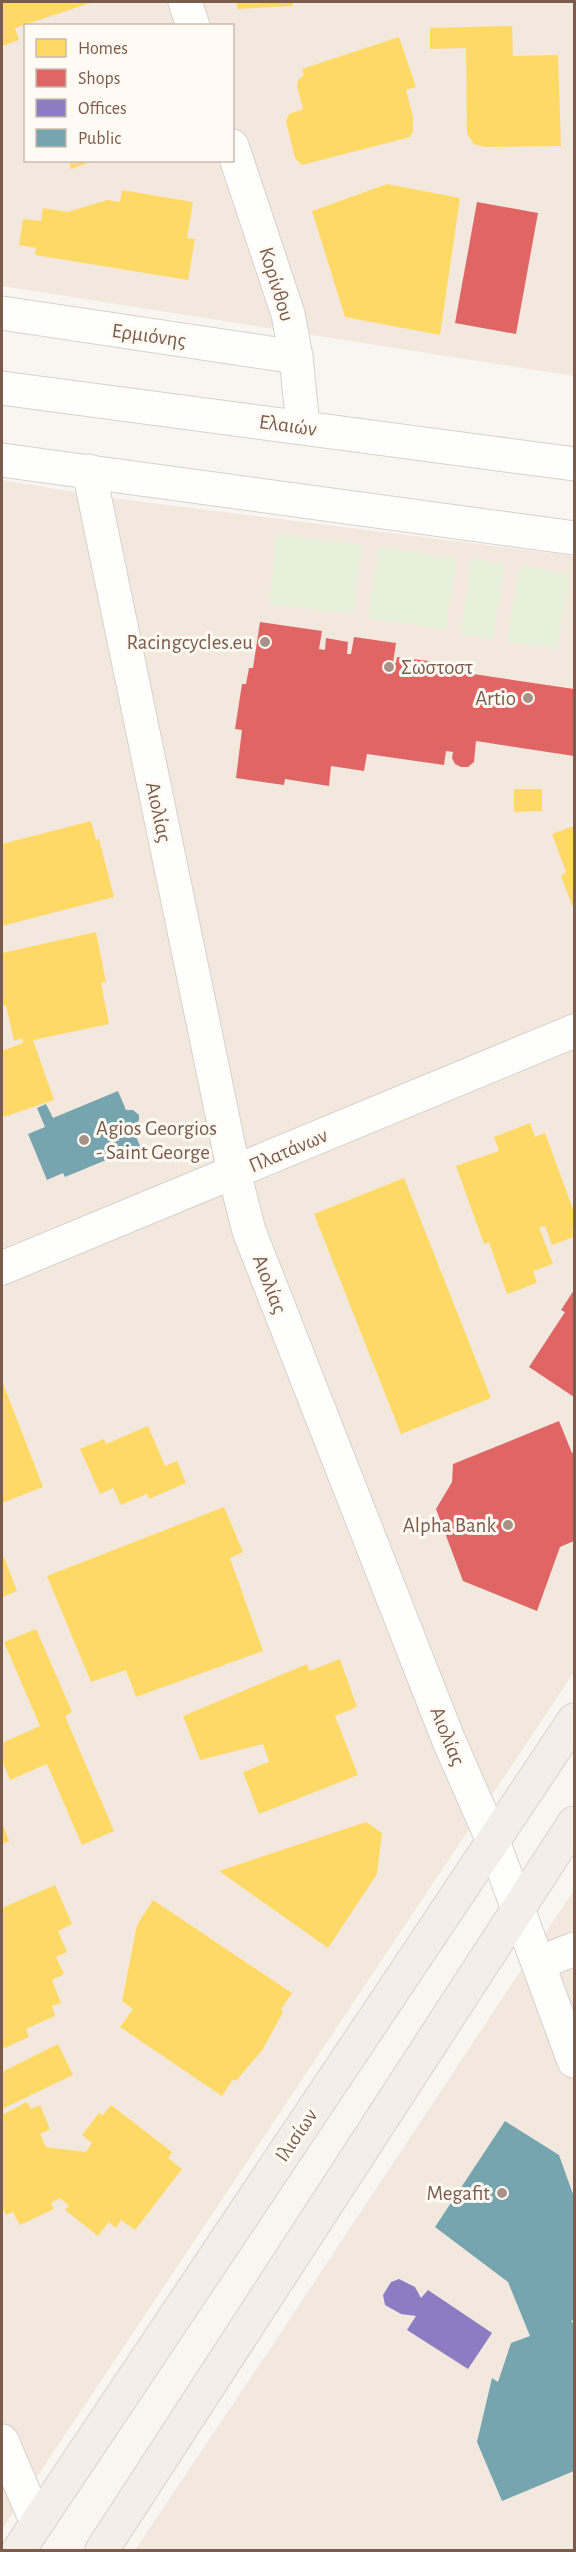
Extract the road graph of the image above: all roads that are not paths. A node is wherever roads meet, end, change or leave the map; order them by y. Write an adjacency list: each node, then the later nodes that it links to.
1 (185, 2): 2 (street)
2 (192, 24)
3 (234, 152): 5 (street, Κορίνθου)
4 (2, 313): 5 (street, Ερμιόνης)
5 (296, 357): 7 (street, Κορίνθου)
6 (2, 388): 7 (street, Ελαιών)
7 (303, 427): 9 (street, Ελαιών)
8 (2, 460): 10 (street)
9 (574, 464)
10 (88, 471): 11 (street); 13 (street, Αιολίας)
11 (574, 538)
12 (574, 1031): 13 (street, Πλατάνων)
13 (234, 1172): 14 (street, Πλατάνων); 17 (street, Αιολίας)
14 (2, 1268)
15 (574, 1720): 17 (main road, Ιλισίων)
16 (574, 1823): 18 (main road)
17 (493, 1841): 18 (street, Αιολίας); 23 (main road, Ιλισίων)
18 (519, 1907): 20 (street, Αιολίας); 25 (main road)
19 (574, 1949): 20 (street)
20 (540, 1963): 21 (street, Αιολίας)
21 (574, 2061)
22 (2, 2441): 23 (street)
23 (36, 2523): 24 (main road, Ιλισίων)
24 (19, 2550)
25 (102, 2550)

